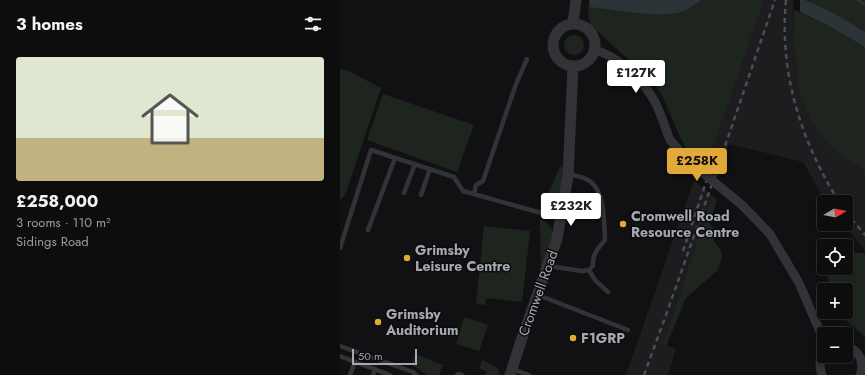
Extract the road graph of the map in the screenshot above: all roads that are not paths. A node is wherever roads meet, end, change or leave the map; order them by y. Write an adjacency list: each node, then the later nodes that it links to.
1 (575, 4): 2 (street)
2 (574, 23): 3 (street); 5 (street)
3 (595, 50): 5 (street); 20 (street, bridge)
4 (527, 59): 12 (lane)
5 (574, 67): 9 (street, Cromwell Road)
6 (395, 158): 7 (lane); 14 (lane); 15 (lane)
7 (415, 164): 8 (lane); 10 (lane)
8 (430, 169): 11 (lane); 12 (lane)
9 (569, 174): 13 (street, Cromwell Road); 17 (lane)
10 (404, 193)
11 (421, 194)
12 (474, 194): 13 (lane)
13 (561, 219): 16 (street, Cromwell Road)
14 (368, 230)
15 (340, 248)
16 (548, 266): 17 (lane); 19 (street, Cromwell Road)
17 (589, 270): 18 (lane)
18 (608, 292)
19 (538, 295): 21 (lane); 28 (street, Cromwell Road)
20 (818, 327)
21 (628, 330)
22 (340, 346): 33 (lane)
23 (853, 350): 29 (street)
24 (340, 356): 25 (lane)
25 (355, 362): 27 (lane); 30 (lane)
26 (820, 363): 37 (street)
27 (375, 369): 31 (lane); 32 (lane)
28 (511, 372): 36 (lane)
29 (862, 373)
30 (350, 375)
31 (373, 375)
32 (390, 375)
33 (416, 375)
34 (457, 375): 35 (lane)
35 (462, 375)
36 (529, 375)
37 (822, 375)

